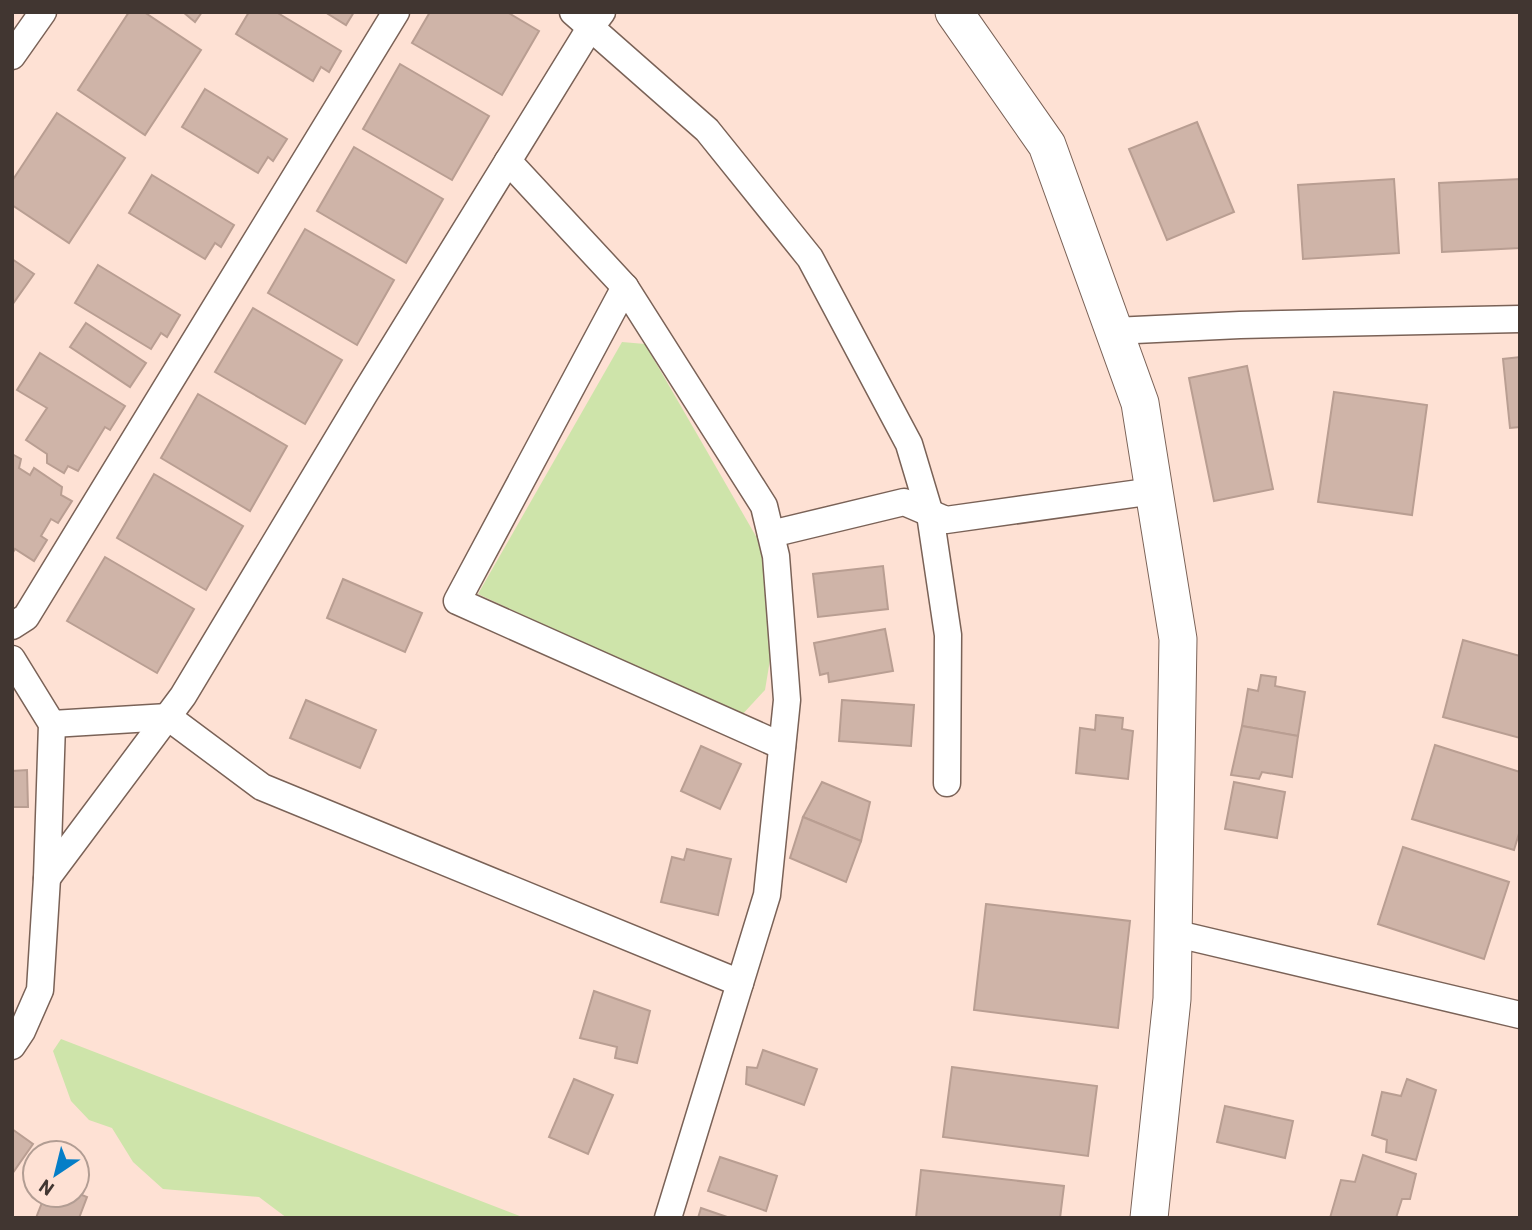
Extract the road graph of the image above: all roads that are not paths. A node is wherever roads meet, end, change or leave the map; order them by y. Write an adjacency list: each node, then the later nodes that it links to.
1 (43, 12): 5 (street)
2 (396, 12): 13 (street)
3 (954, 12): 9 (main road)
4 (588, 18): 6 (street); 11 (street)
5 (12, 56)
6 (508, 161): 7 (street); 15 (street)
7 (625, 287): 12 (street); 17 (street)
8 (1520, 319): 9 (street)
9 (1114, 331): 10 (main road)
10 (1154, 491): 11 (street); 20 (main road)
11 (930, 514): 12 (street); 18 (street)
12 (771, 534): 17 (street)
13 (12, 626)
14 (12, 659): 16 (street)
15 (168, 717): 16 (street); 19 (street); 21 (street)
16 (52, 724): 19 (street)
17 (782, 746): 21 (street)
18 (947, 783)
19 (47, 878): 23 (street)
20 (1173, 933): 22 (street); 25 (main road)
21 (740, 983): 24 (street)
22 (1519, 1013)
23 (12, 1046)
24 (668, 1218)
25 (1149, 1218)

